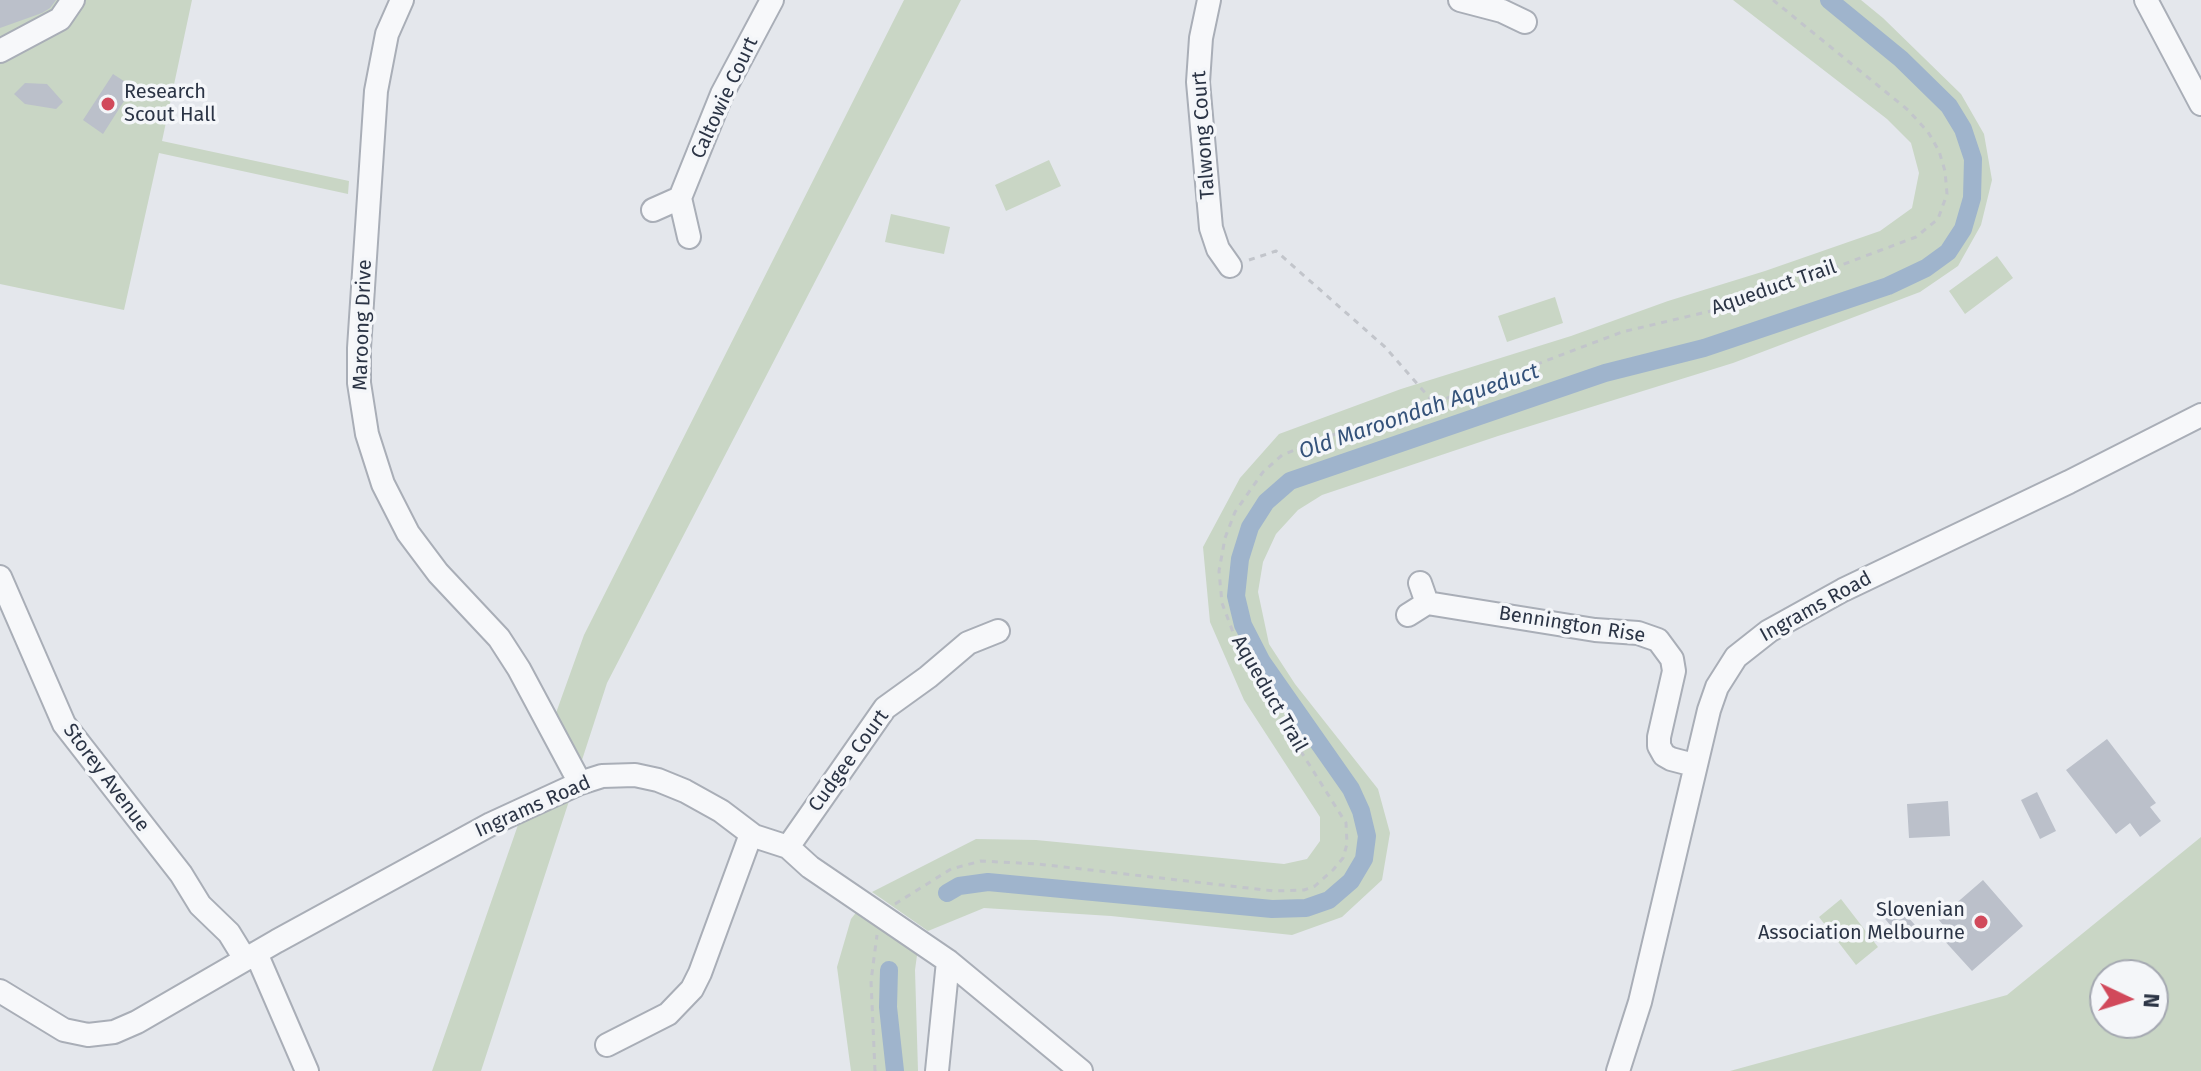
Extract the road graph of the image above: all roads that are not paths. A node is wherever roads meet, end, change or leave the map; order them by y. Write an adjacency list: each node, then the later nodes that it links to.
1 (73, 0): 8 (street)
2 (402, 0): 19 (street, Maroong Drive)
3 (772, 0): 10 (street, Caltowie Court)
4 (1209, 0): 13 (street, Talwong Court)
5 (1460, 0): 7 (street)
6 (2146, 0): 9 (street)
7 (1525, 22)
8 (0, 51)
9 (2201, 104)
10 (680, 198): 11 (street); 12 (street)
11 (653, 210)
12 (689, 237)
13 (1230, 266)
14 (2201, 415): 18 (street, Ingrams Road)
15 (0, 577): 22 (street, Storey Avenue)
16 (1418, 601): 18 (street, Bennington Rise)
17 (998, 631): 21 (street, Cudgee Court)
18 (1694, 765): 29 (street, Ingrams Road)
19 (580, 783): 20 (street, Ingrams Road); 22 (street, Ingrams Road)
20 (751, 834): 21 (street, Ingrams Road); 25 (street)
21 (788, 847): 23 (street, Ingrams Road)
22 (251, 956): 24 (street, Ingrams Road); 26 (street, Storey Avenue)
23 (948, 961): 27 (street); 28 (street, Ingrams Road)
24 (0, 991)
25 (607, 1045)
26 (307, 1071)
27 (937, 1071)
28 (1081, 1071)
29 (1618, 1071)

